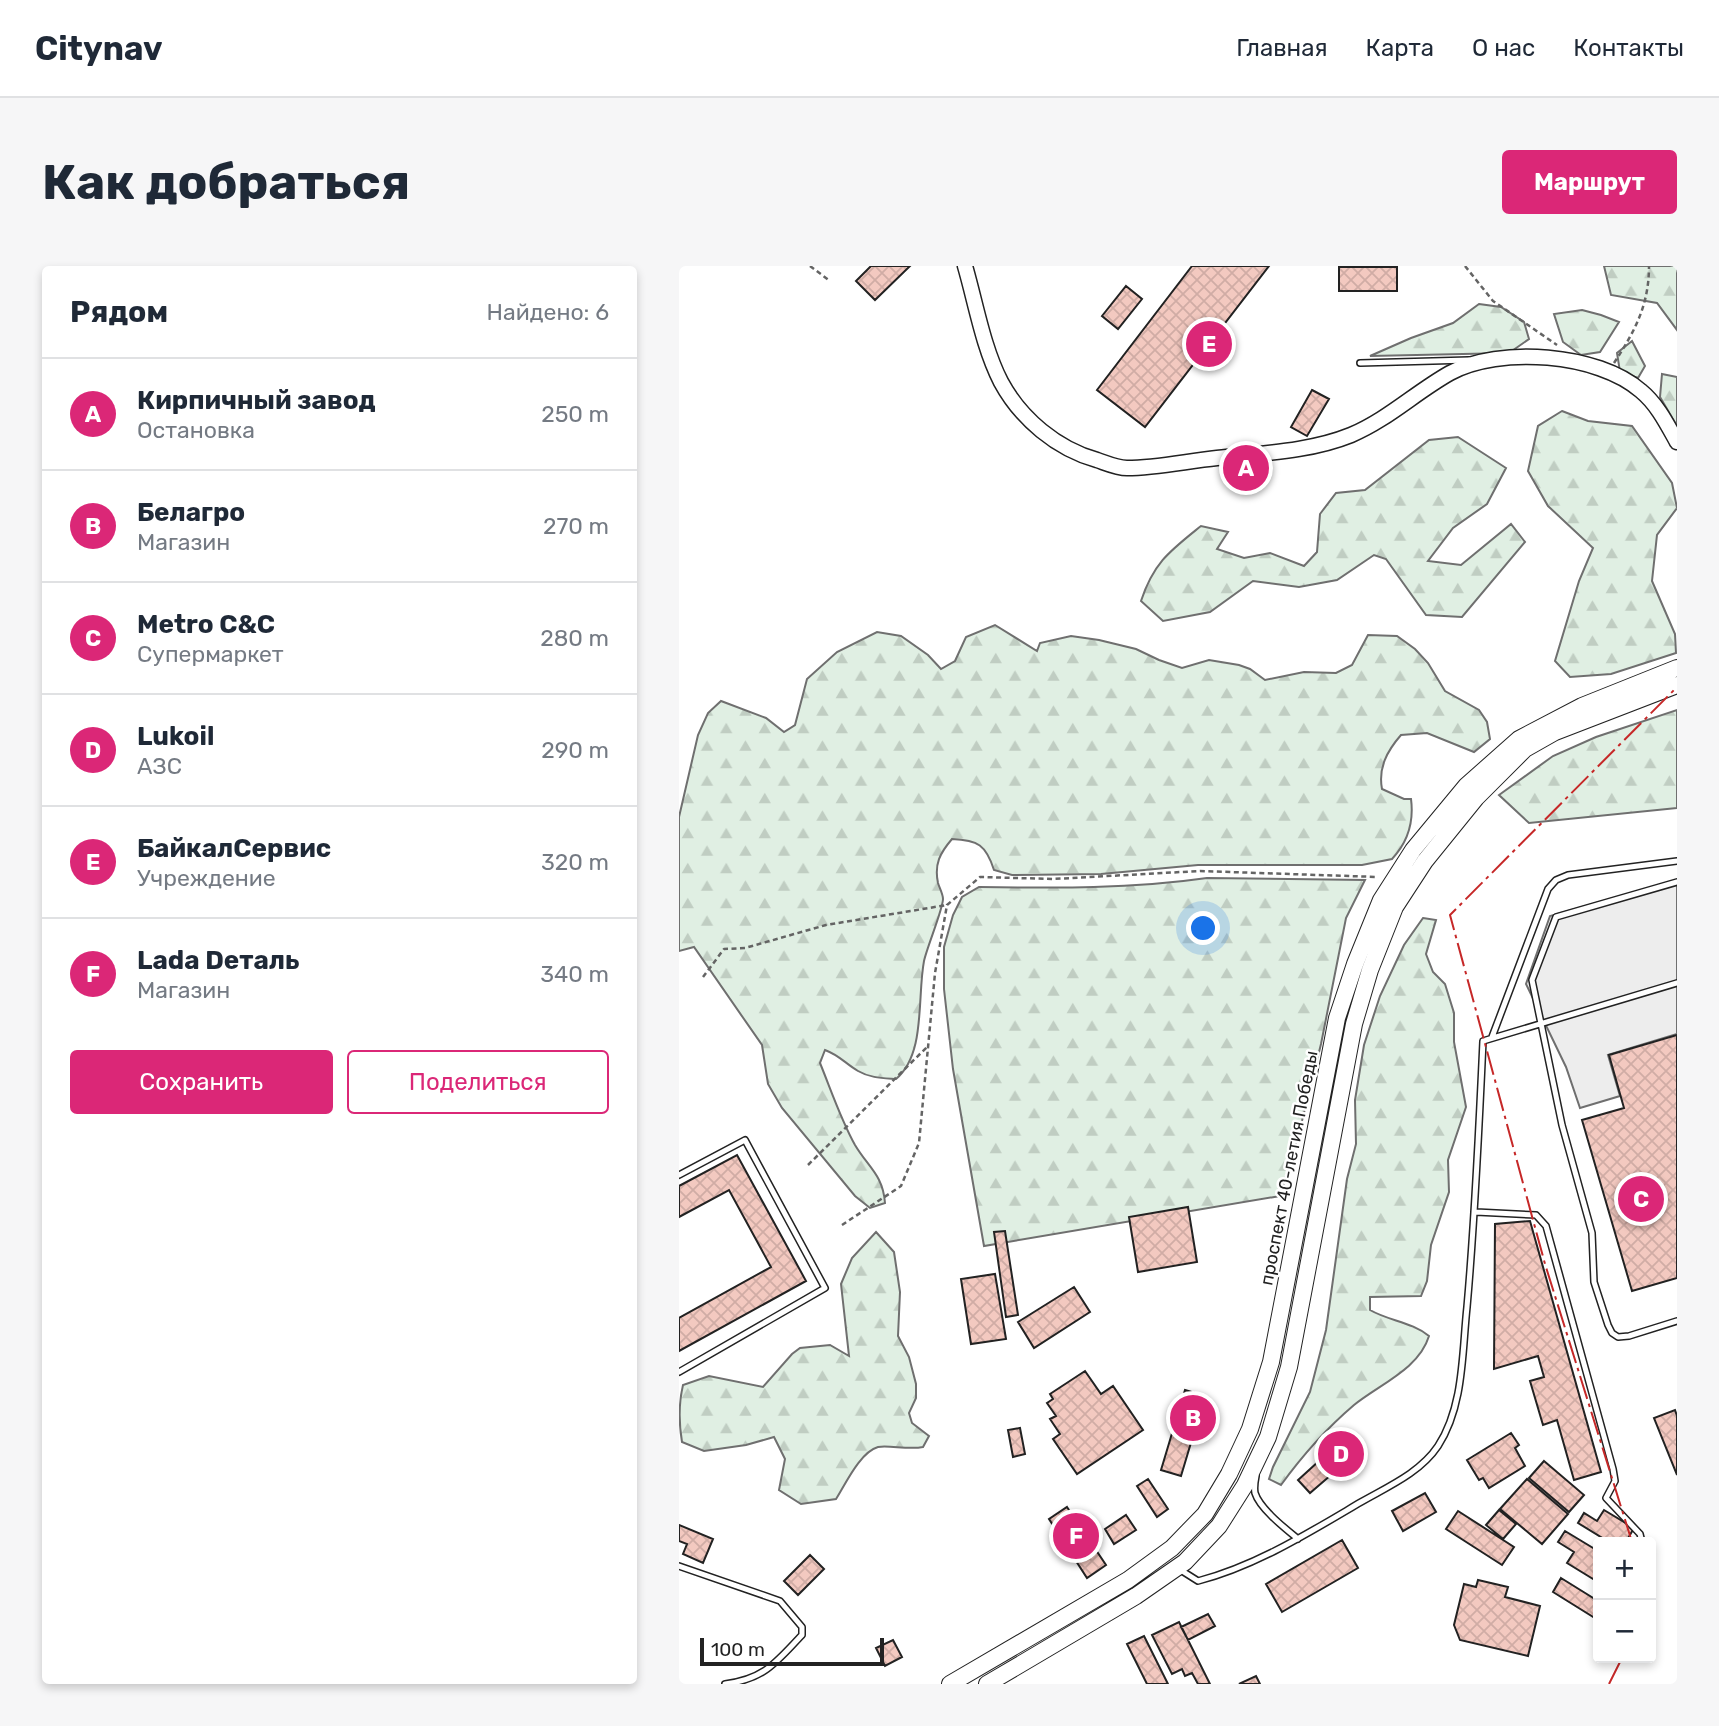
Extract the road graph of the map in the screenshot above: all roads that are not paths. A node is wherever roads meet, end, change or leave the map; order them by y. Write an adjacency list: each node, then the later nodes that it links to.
1 (965, 266): 2 (street)
2 (1492, 361): 3 (lane); 4 (street)
3 (1360, 363)
4 (1677, 442)
5 (1677, 668): 19 (main road, проспект 40-летия Победы)
6 (1677, 685): 16 (main road, проспект 40-летия Победы)
7 (1677, 861): 11 (lane)
8 (1677, 882): 10 (lane)
9 (1677, 983): 10 (lane)
10 (1540, 1022): 11 (lane); 14 (lane)
11 (1492, 1037): 13 (lane)
12 (679, 1175): 15 (lane)
13 (1476, 1212): 17 (lane); 18 (lane)
14 (1677, 1321)
15 (679, 1372)
16 (1256, 1464): 18 (lane); 21 (main road, проспект 40-летия Победы)
17 (1641, 1537)
18 (1298, 1539): 21 (lane)
19 (1165, 1553): 21 (main road); 23 (main road, проспект 40-летия Победы)
20 (679, 1566): 22 (lane)
21 (1177, 1567): 24 (main road, проспект 40-летия Победы)
22 (725, 1684)
23 (950, 1684)
24 (987, 1684)

